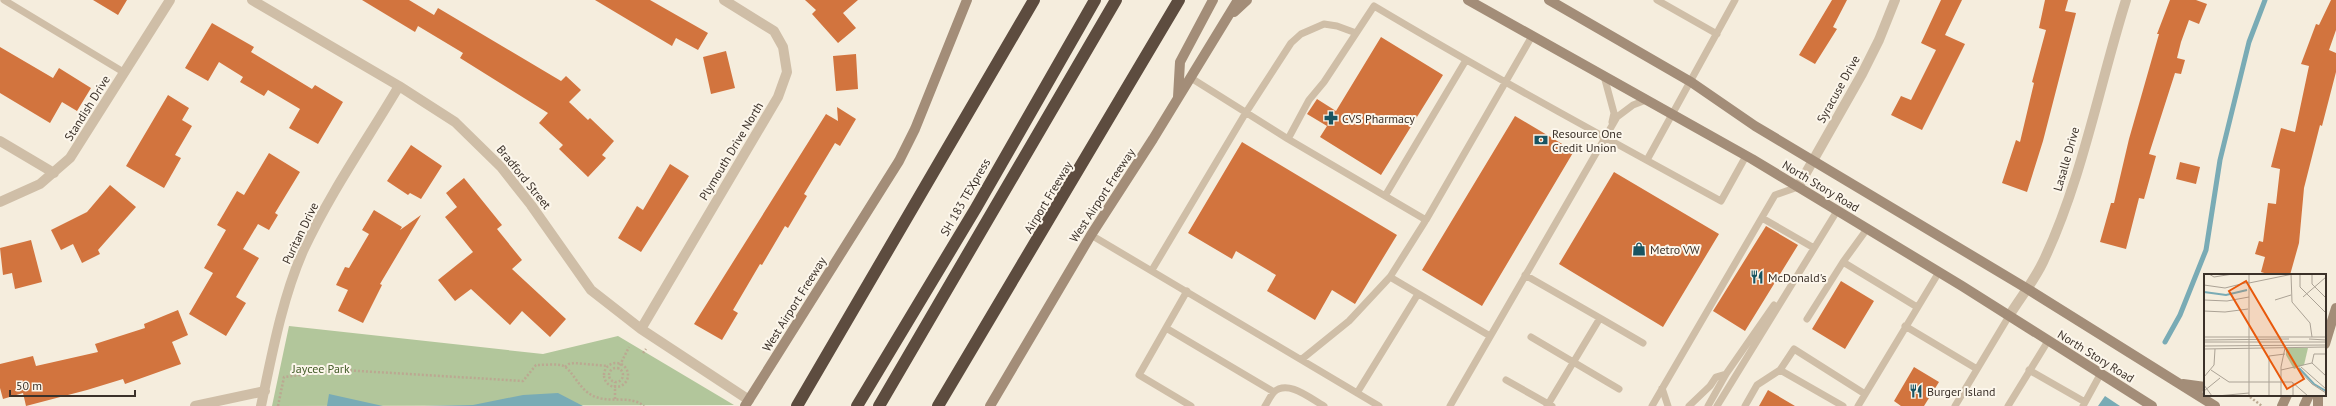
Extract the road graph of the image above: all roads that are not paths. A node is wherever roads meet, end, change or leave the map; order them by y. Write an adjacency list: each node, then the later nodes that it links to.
1 (4, 0): 25 (lane)
2 (170, 0): 25 (street, Standish Drive)
3 (252, 0): 30 (street, Bradford Street)
4 (724, 0): 68 (street, Plymouth Drive North)
5 (1034, 0): 97 (highway)
6 (1096, 0): 98 (highway, SH 183 TEXpress)
7 (1116, 0): 99 (highway)
8 (1178, 0): 100 (highway, Airport Freeway)
9 (1214, 0): 31 (main road)
10 (1238, 0): 20 (main road, West Airport Freeway)
11 (1247, 0): 20 (main road)
12 (1468, 0): 23 (main road, North Story Road)
13 (1550, 0): 28 (main road, North Story Road)
14 (1657, 0): 22 (lane)
15 (1735, 0): 22 (lane)
16 (1895, 0): 41 (street, Syracuse Drive)
17 (2126, 0): 58 (street, Lasalle Drive)
18 (968, 2): 92 (main road, West Airport Freeway)
19 (1374, 3): 21 (lane); 24 (lane)
20 (1226, 20): 27 (main road, West Airport Freeway)
21 (1356, 33): 33 (lane); 37 (lane)
22 (1717, 34): 28 (lane)
23 (1532, 36): 26 (main road, North Story Road); 29 (lane)
24 (1466, 60): 29 (lane); 44 (lane)
25 (125, 73): 42 (street, Standish Drive)
26 (1604, 76): 32 (main road, North Story Road); 35 (lane)
27 (1191, 78): 31 (main road, West Airport Freeway); 33 (lane)
28 (1691, 82): 34 (lane); 41 (main road, North Story Road)
29 (1506, 83): 36 (lane); 48 (lane)
30 (399, 86): 68 (street, Bradford Street); 86 (street, Puritan Drive)
31 (1178, 99): 50 (main road, West Airport Freeway)
32 (1646, 100): 34 (main road, North Story Road); 35 (lane)
33 (1245, 114): 37 (lane); 53 (lane)
34 (1672, 114): 39 (main road, North Story Road); 40 (lane)
35 (1611, 126): 36 (lane)
36 (1605, 138): 40 (lane); 55 (lane)
37 (1288, 139): 44 (lane)
38 (0, 141): 42 (street)
39 (1746, 156): 40 (lane); 43 (main road, North Story Road)
40 (1646, 160)
41 (1814, 162): 43 (street, Syracuse Drive); 58 (main road, North Story Road)
42 (54, 173): 45 (street, Standish Drive)
43 (1798, 187): 46 (main road, North Story Road); 47 (lane)
44 (1385, 196): 48 (lane)
45 (0, 202)
46 (1837, 211): 49 (main road, North Story Road); 51 (lane)
47 (1762, 218): 51 (lane); 84 (lane)
48 (1426, 220): 56 (lane)
49 (1867, 229): 52 (lane); 54 (main road, North Story Road)
50 (1091, 235): 53 (lane); 101 (main road, West Airport Freeway)
51 (1814, 248): 57 (lane)
52 (1843, 262): 61 (lane); 65 (lane)
53 (1152, 270): 59 (lane)
54 (1938, 272): 61 (lane); 63 (main road, North Story Road)
55 (1525, 275): 64 (lane); 69 (lane)
56 (1390, 277): 60 (lane); 74 (lane)
57 (1792, 282): 80 (lane); 111 (lane)
58 (2026, 288): 63 (street, Lasalle Drive); 82 (main road, North Story Road)
59 (1187, 291): 67 (lane); 74 (lane)
60 (1418, 294): 69 (lane); 88 (lane)
61 (1917, 307): 66 (lane)
62 (2336, 308): 72 (main road)
63 (2009, 316): 71 (main road, North Story Road); 76 (lane)
64 (1600, 318): 73 (lane); 75 (lane)
65 (1807, 320)
66 (1905, 326): 76 (lane); 89 (lane)
67 (1166, 328): 87 (lane); 102 (lane)
68 (641, 329): 92 (street, Bradford Street)
69 (1490, 336): 106 (lane)
70 (1531, 337): 75 (lane)
71 (2048, 341): 78 (lane); 79 (main road, North Story Road)
72 (2326, 341)
73 (1643, 343)
74 (1302, 359): 88 (lane)
75 (1573, 362): 85 (lane); 94 (lane)
76 (1977, 369): 115 (lane)
77 (1780, 370): 89 (lane); 112 (lane); 113 (lane)
78 (2029, 370): 93 (lane); 116 (lane)
79 (2101, 373): 93 (lane); 117 (main road, North Story Road)
80 (1726, 374): 109 (lane); 110 (lane)
81 (1506, 380): 94 (lane)
82 (2179, 383): 83 (main road); 118 (main road, North Story Road)
83 (2204, 387)
84 (1662, 388): 107 (lane); 108 (lane)
85 (1619, 389)
86 (264, 391): 95 (street); 96 (street, Puritan Drive)
87 (1274, 392): 103 (lane); 104 (lane)
88 (1357, 393): 105 (lane)
89 (1865, 394): 114 (lane)
90 (2287, 396): 119 (main road)
91 (2309, 396): 120 (main road)
92 (747, 403)
93 (2084, 404)
94 (1549, 405)
95 (195, 406)
96 (261, 406)
97 (797, 406)
98 (857, 406)
99 (879, 406)
100 (938, 406)
101 (990, 406)
102 (1191, 406)
103 (1265, 406)
104 (1324, 406)
105 (1379, 406)
106 (1450, 406)
107 (1652, 406)
108 (1668, 406)
109 (1689, 406)
110 (1708, 406)
111 (1717, 406)
112 (1745, 406)
113 (1843, 406)
114 (1858, 406)
115 (1955, 406)
116 (2008, 406)
117 (2152, 406)
118 (2215, 406)
119 (2282, 406)
120 (2304, 406)

